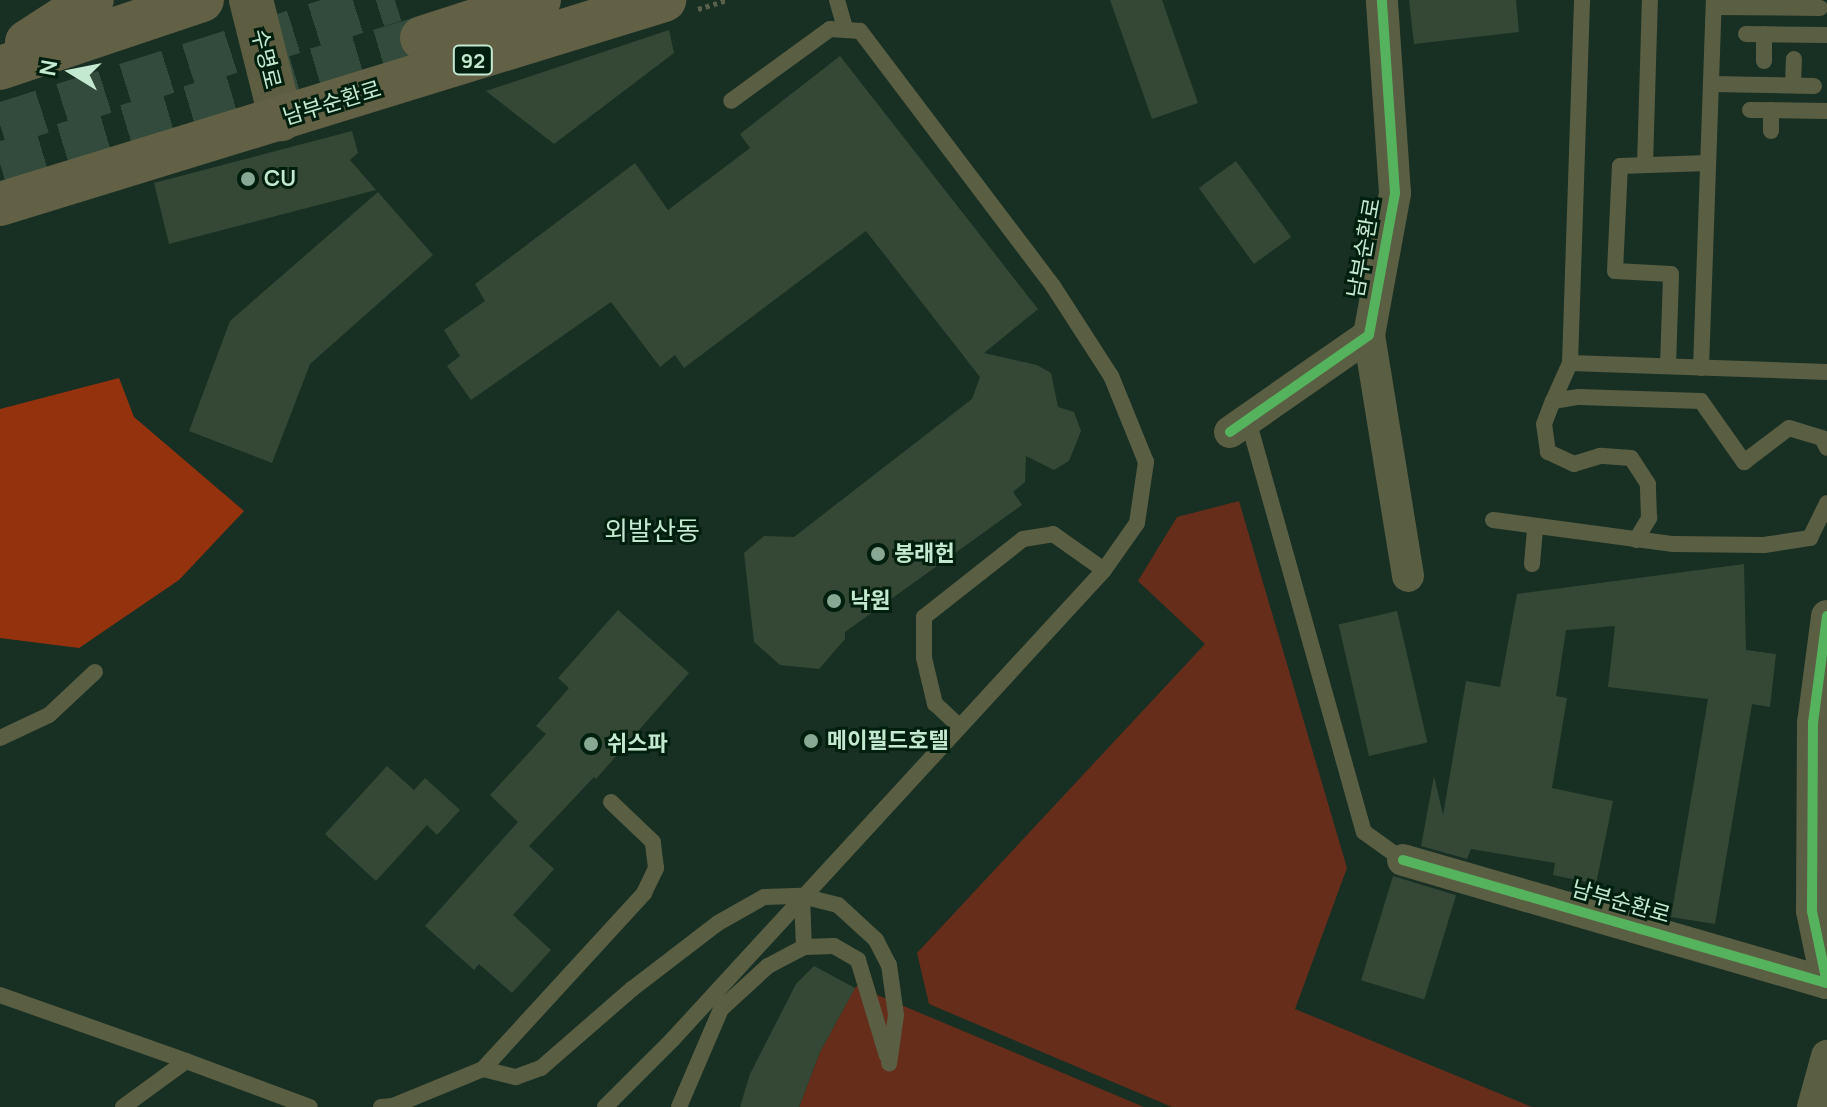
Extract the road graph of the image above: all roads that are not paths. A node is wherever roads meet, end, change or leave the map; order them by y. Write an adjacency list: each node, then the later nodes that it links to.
1 (92, 0): 18 (main road)
2 (202, 0): 21 (main road)
3 (251, 0): 29 (main road, 수명로)
4 (539, 0): 17 (main road, 92)
5 (664, 0): 29 (main road, 남부순환로 / 92)
6 (837, 0): 13 (lane)
7 (1382, 0): 34 (street, 남부순환로)
8 (1582, 0): 35 (lane)
9 (1650, 0): 32 (lane)
10 (1714, 4): 11 (lane); 22 (lane)
11 (1793, 4): 12 (lane)
12 (1820, 8)
13 (845, 28): 25 (lane); 47 (lane)
14 (1746, 34): 15 (lane)
15 (1764, 34): 16 (lane); 20 (lane)
16 (1827, 35)
17 (422, 38)
18 (0, 59)
19 (1794, 59): 23 (lane)
20 (1764, 61)
21 (0, 68)
22 (1711, 84): 23 (lane); 31 (lane)
23 (1793, 85): 24 (lane)
24 (1814, 86)
25 (731, 101)
26 (1750, 110): 27 (lane)
27 (1771, 110): 28 (lane); 30 (lane)
28 (1827, 111)
29 (281, 119): 33 (main road, 남부순환로 / 92)
30 (1771, 131)
31 (1708, 163): 32 (lane); 37 (lane)
32 (1645, 165): 36 (lane)
33 (0, 204)
34 (1369, 335): 40 (street); 48 (street, 남부순환로)
35 (1570, 363): 36 (lane); 39 (lane)
36 (1668, 366): 37 (lane)
37 (1701, 368): 38 (lane)
38 (1827, 372)
39 (1553, 401): 41 (lane); 45 (lane)
40 (1239, 426): 54 (lane)
41 (1827, 448)
42 (1827, 503): 45 (lane)
43 (1493, 520): 44 (lane)
44 (1535, 526): 45 (lane); 46 (lane)
45 (1636, 540)
46 (1532, 564)
47 (1104, 570): 51 (lane); 51 (lane)
48 (1408, 576)
49 (1827, 616): 54 (street, 남부순환로)
50 (95, 672): 52 (lane)
51 (959, 726): 55 (lane)
52 (0, 738)
53 (611, 802): 62 (lane)
54 (1403, 860)
55 (802, 896): 56 (lane); 56 (lane); 57 (lane); 62 (lane)
56 (804, 947): 59 (lane)
57 (739, 965): 59 (lane); 66 (lane)
58 (0, 995): 61 (lane)
59 (721, 1009): 67 (lane)
60 (1827, 1056): 68 (street)
61 (186, 1061): 63 (lane); 64 (lane)
62 (483, 1069): 65 (lane)
63 (123, 1107)
64 (310, 1107)
65 (381, 1107)
66 (605, 1107)
67 (679, 1107)
68 (1813, 1107)

